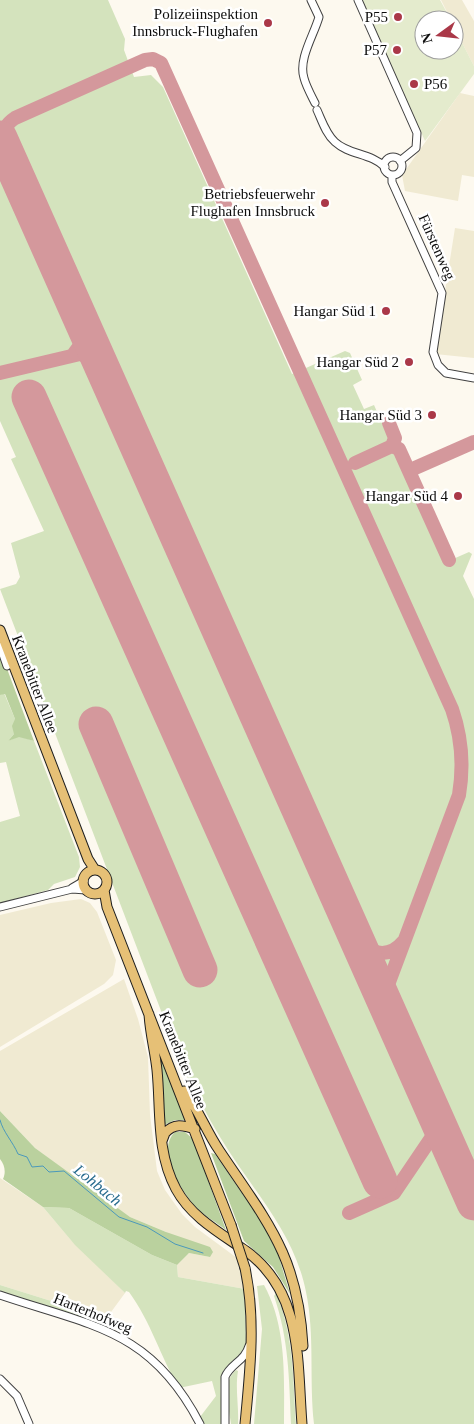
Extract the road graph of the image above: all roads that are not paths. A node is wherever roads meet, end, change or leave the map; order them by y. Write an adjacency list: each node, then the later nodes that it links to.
1 (322, 0): 3 (street)
2 (358, 0): 4 (street)
3 (312, 2): 5 (street)
4 (400, 161): 5 (street); 6 (street)
5 (385, 167): 6 (street)
6 (395, 174): 7 (street, Fürstenweg)
7 (474, 378)
8 (0, 630): 11 (main road, Kranebitter Allee)
9 (0, 646): 10 (street, Kranebitter Allee)
10 (7, 666)
11 (88, 878): 12 (main road); 12 (main road, Kranebitter Allee); 13 (street)
12 (100, 892): 14 (main road, Kranebitter Allee)
13 (0, 907)
14 (149, 1014): 15 (main road, Kranebitter Allee); 17 (main road)
15 (176, 1081): 16 (main road, Kranebitter Allee); 23 (main road)
16 (195, 1130): 17 (main road); 19 (main road, Kranebitter Allee, bridge)
17 (162, 1144): 23 (main road)
18 (0, 1295): 26 (street, Harterhofweg)
19 (252, 1330): 20 (street); 22 (main road, Kranebitter Allee)
20 (241, 1361): 21 (street); 22 (street)
21 (231, 1368): 22 (street); 27 (street)
22 (250, 1368): 28 (main road)
23 (299, 1369): 29 (main road)
24 (0, 1379): 25 (street)
25 (29, 1424)
26 (200, 1424)
27 (225, 1424)
28 (246, 1424)
29 (302, 1424)

